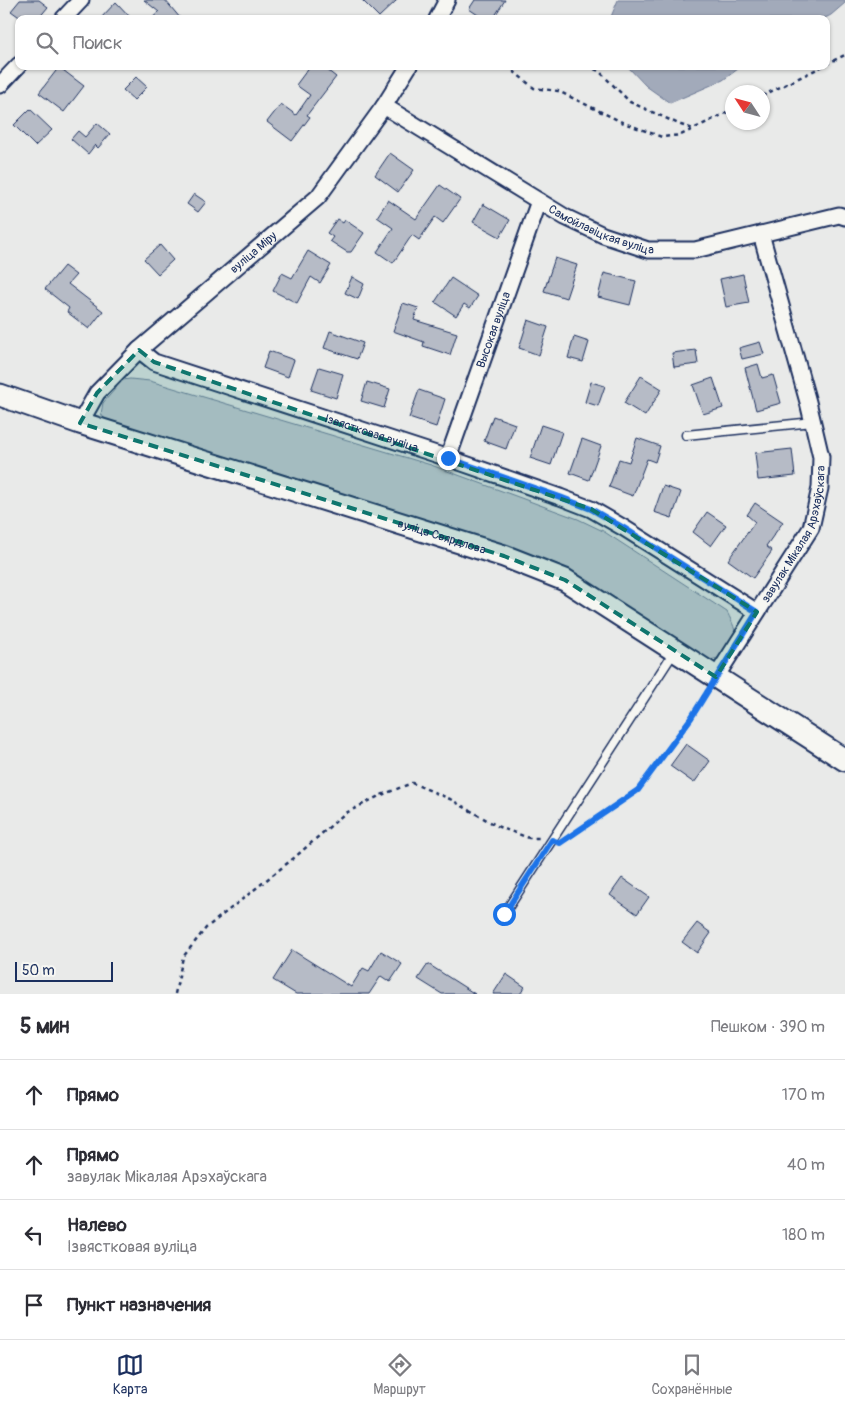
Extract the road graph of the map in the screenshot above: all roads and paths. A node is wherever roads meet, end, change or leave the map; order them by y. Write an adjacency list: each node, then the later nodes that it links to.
1 (81, 0): 3 (street)
2 (447, 0): 4 (street)
3 (67, 15)
4 (439, 15)
5 (845, 55): 6 (path)
6 (830, 62)
7 (15, 69): 12 (street)
8 (406, 70): 14 (street, вуліца Міру)
9 (512, 70): 16 (path)
10 (596, 70): 16 (path)
11 (814, 70): 13 (path)
12 (0, 85)
13 (770, 92)
14 (384, 106): 17 (street, Самойлавіцкая вуліца); 20 (street, вуліца Міру)
15 (725, 114): 16 (path)
16 (694, 129)
17 (539, 201): 19 (street, Самойлавіцкая вуліца); 25 (street, Высокая вуліца)
18 (845, 217): 19 (street, Самойлавіцкая вуліца)
19 (761, 234): 22 (street, завулак Мікалая Арэхаўскага)
20 (139, 350): 23 (street, вуліца Міру); 25 (street, Ізвястковая вуліца)
21 (0, 396): 23 (street, вуліца Свярдлова)
22 (813, 422): 24 (lane); 26 (street, завулак Мікалая Арэхаўскага)
23 (80, 423): 27 (street, вуліца Свярдлова)
24 (686, 435)
25 (448, 458): 26 (street, Ізвястковая вуліца)
26 (757, 612): 28 (street, завулак Мікалая Арэхаўскага)
27 (675, 650): 28 (street, вуліца Свярдлова); 30 (lane)
28 (716, 677): 29 (street, вуліца Свярдлова); 30 (path)
29 (845, 760)
30 (552, 840): 31 (lane); 32 (path)
31 (504, 914)
32 (174, 994)

